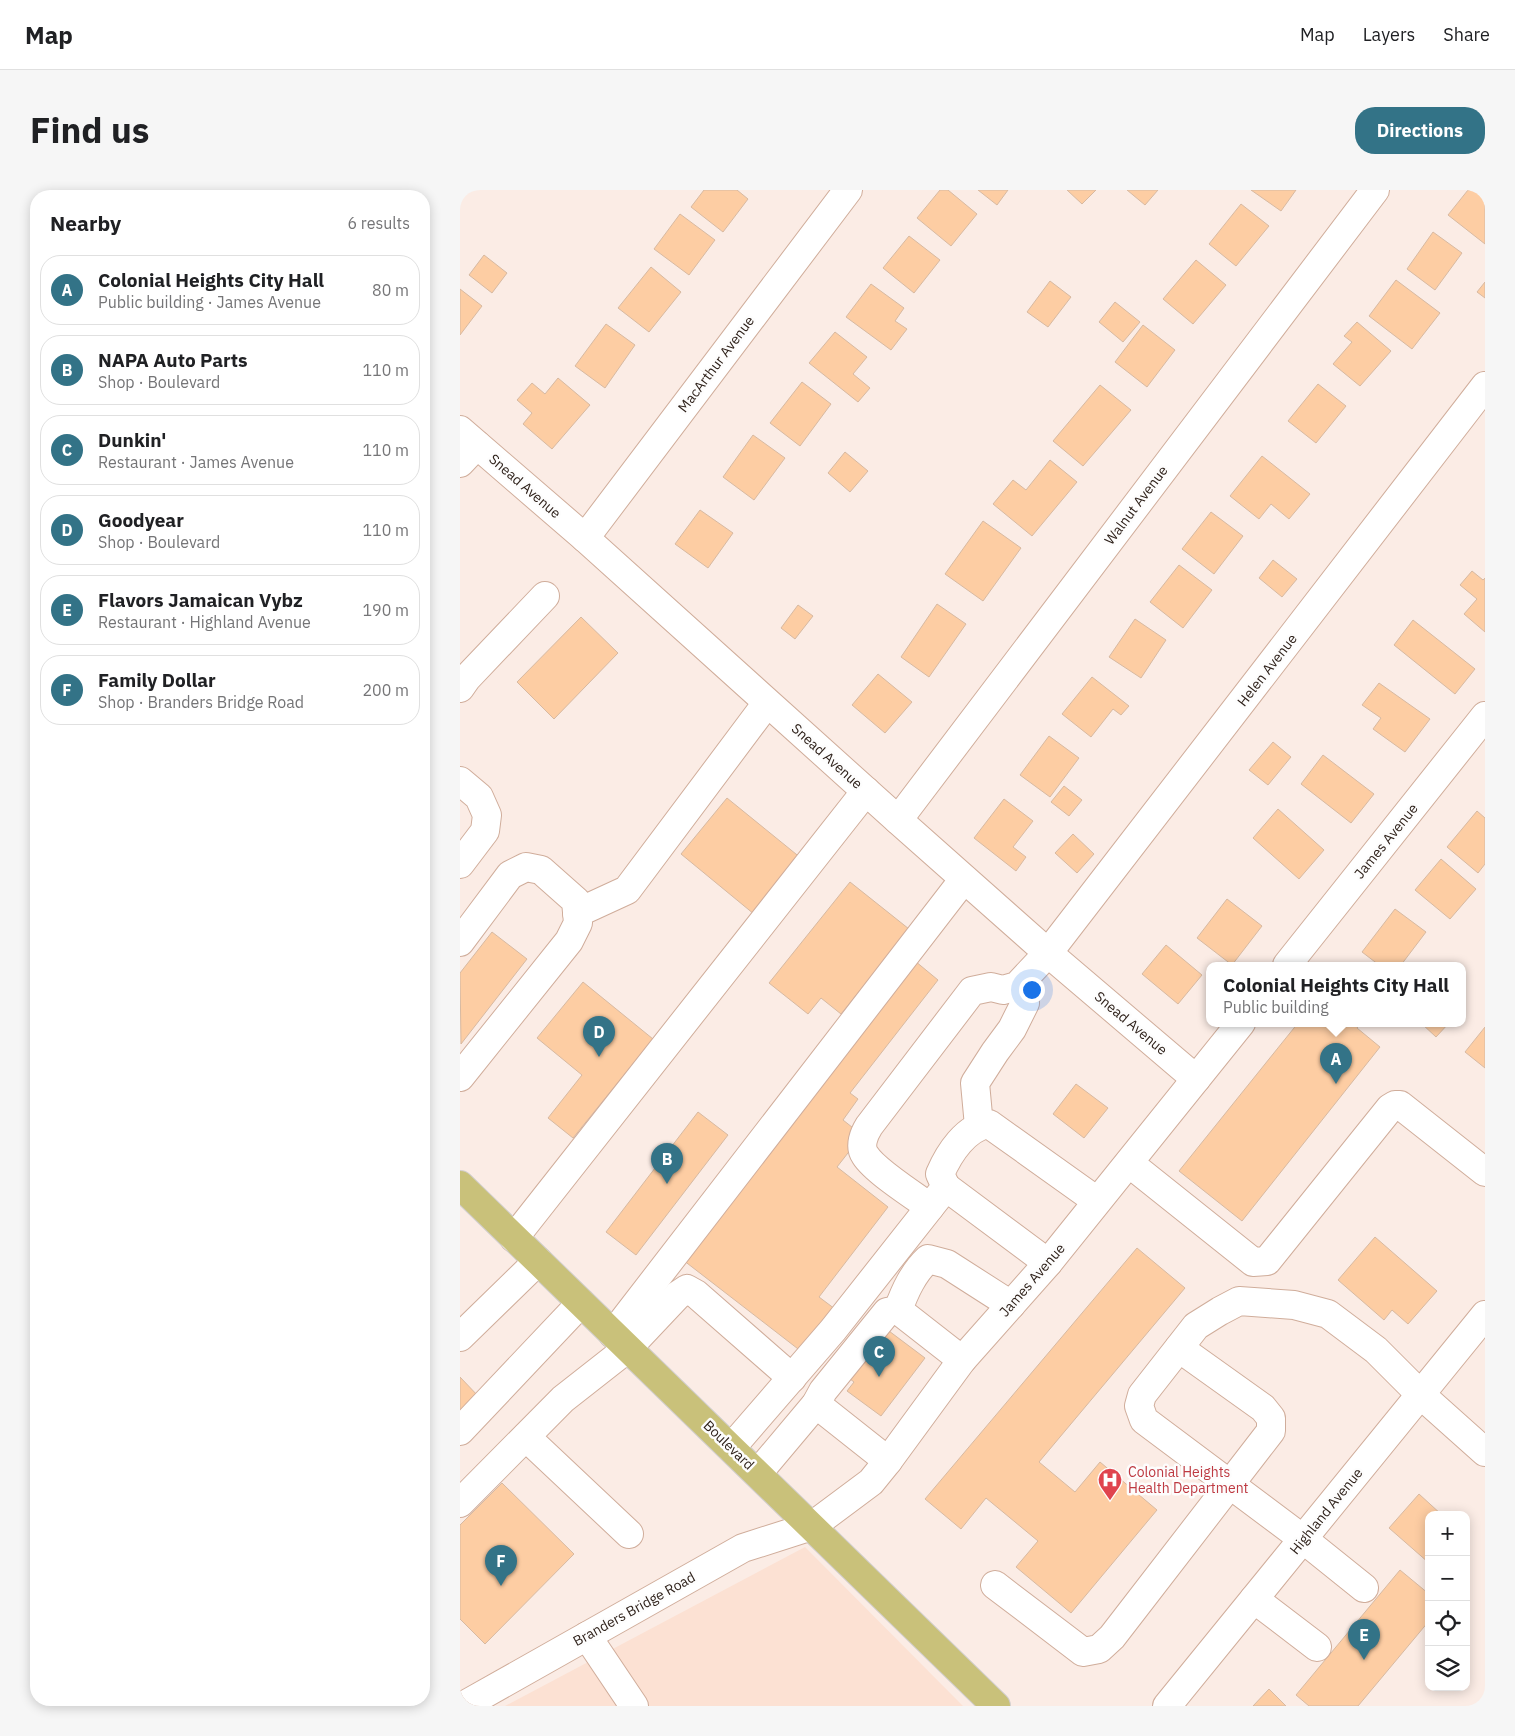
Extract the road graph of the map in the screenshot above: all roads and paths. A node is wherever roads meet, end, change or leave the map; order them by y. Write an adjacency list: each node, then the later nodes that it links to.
1 (848, 190): 5 (street, MacArthur Avenue)
2 (1375, 190): 12 (street, Walnut Avenue)
3 (1485, 386): 17 (street, Helen Avenue)
4 (466, 446): 5 (street, Snead Avenue)
5 (585, 538): 8 (street, Snead Avenue)
6 (545, 596): 7 (street)
7 (460, 688)
8 (768, 703): 11 (street, Snead Avenue); 15 (street)
9 (1485, 716): 18 (street, James Avenue)
10 (460, 781): 13 (street)
11 (866, 791): 12 (street, Snead Avenue); 29 (street)
12 (898, 820): 14 (street, Snead Avenue)
13 (460, 864)
14 (964, 879): 17 (street, Snead Avenue); 37 (street)
15 (577, 913): 16 (street); 21 (street)
16 (460, 942)
17 (1048, 953): 19 (street, Helen Avenue); 22 (street, Snead Avenue)
18 (1289, 962)
19 (1017, 986): 23 (street); 27 (street)
20 (1238, 1027): 22 (street, James Avenue)
21 (460, 1077)
22 (1196, 1079): 24 (street, James Avenue)
23 (979, 1126): 27 (street); 28 (street)
24 (1129, 1162): 25 (street); 28 (street, James Avenue)
25 (1485, 1172)
26 (460, 1185): 29 (main road, Boulevard)
27 (938, 1197): 31 (street); 40 (street)
28 (1097, 1202): 31 (street, James Avenue)
29 (514, 1238): 30 (main road, Boulevard)
30 (538, 1261): 32 (main road, Boulevard); 36 (street)
31 (1048, 1263): 33 (street, James Avenue)
32 (581, 1303): 37 (main road, Boulevard); 43 (street)
33 (1011, 1305): 34 (street); 39 (street, James Avenue)
34 (898, 1310): 39 (street); 42 (street)
35 (1485, 1316): 41 (street, Highland Avenue)
36 (460, 1337)
37 (620, 1341): 40 (street); 44 (street); 45 (main road, Boulevard)
38 (1179, 1348): 41 (street); 49 (street); 49 (street)
39 (962, 1360): 47 (street, James Avenue)
40 (792, 1378): 45 (street)
41 (1420, 1394): 46 (street); 53 (street, Highland Avenue)
42 (816, 1404): 47 (street); 48 (street)
43 (460, 1431)
44 (526, 1437): 50 (street); 52 (street)
45 (731, 1448): 48 (main road, Boulevard)
46 (1485, 1452)
47 (888, 1461): 51 (street, James Avenue)
48 (758, 1473): 51 (main road, Boulevard)
49 (1230, 1484): 53 (street); 54 (street)
50 (460, 1503)
51 (812, 1526): 57 (street, Branders Bridge Road); 61 (main road, Boulevard)
52 (629, 1534)
53 (1303, 1539): 55 (street); 56 (street, Highland Avenue)
54 (995, 1585)
55 (1364, 1588)
56 (1254, 1599): 58 (street); 62 (street, Highland Avenue)
57 (588, 1636): 59 (street, Branders Bridge Road); 60 (street)
58 (1316, 1648)
59 (462, 1705)
60 (634, 1706)
61 (996, 1706)
62 (1167, 1706)

